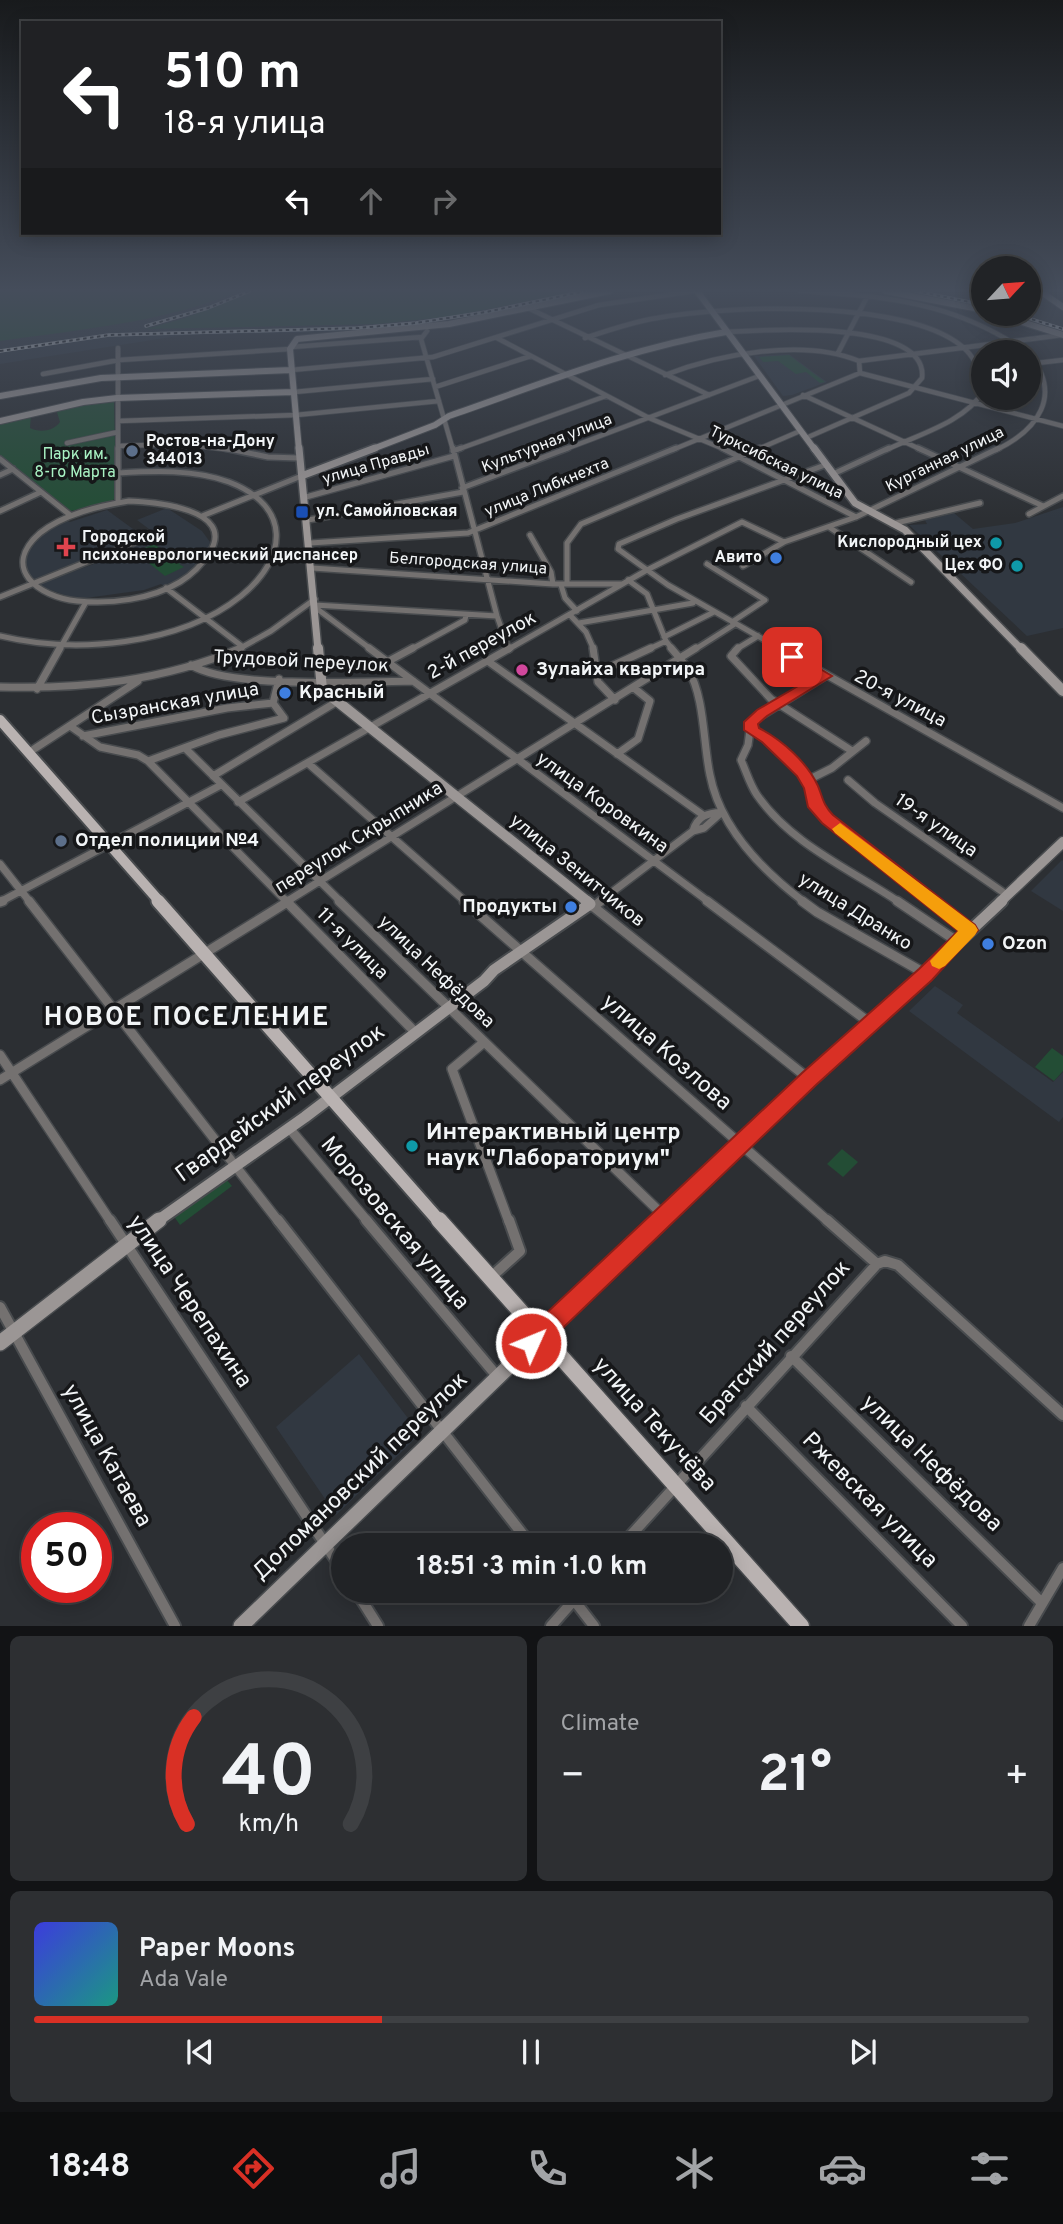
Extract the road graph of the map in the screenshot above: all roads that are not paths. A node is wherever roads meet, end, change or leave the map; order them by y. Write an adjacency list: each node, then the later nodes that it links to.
1 (82, 367): 17 (street)
2 (119, 367): 20 (street)
3 (291, 367): 14 (street)
4 (326, 367): 14 (street)
5 (429, 367): 22 (street)
6 (497, 367): 23 (street)
7 (552, 367): 18 (street, Турксибская улица)
8 (591, 367): 18 (street)
9 (647, 367): 19 (street)
10 (688, 367): 19 (street)
11 (752, 367): 21 (street)
12 (859, 367): 16 (street)
13 (920, 367): 24 (street)
14 (291, 370): 20 (street); 25 (street)
15 (1041, 372): 40 (street)
16 (860, 373): 24 (street); 27 (street, улица Либкнехта)
17 (43, 374)
18 (568, 375): 29 (street, Турксибская улица); 37 (street)
19 (665, 375): 26 (street)
20 (118, 376): 28 (street); 30 (street)
21 (759, 376): 26 (street, Культурная улица); 33 (street)
22 (433, 379): 23 (street); 25 (street)
23 (435, 387): 31 (street)
24 (917, 387): 32 (street); 39 (street)
25 (294, 392): 30 (street); 36 (street)
26 (709, 395): 38 (street, Культурная улица)
27 (803, 395): 33 (street, улица Либкнехта); 39 (street)
28 (0, 396)
29 (606, 396): 38 (street, Турксибская улица); 50 (street, улица Правды)
30 (117, 397): 41 (street); 42 (street)
31 (439, 401): 36 (street); 37 (street)
32 (971, 401)
33 (781, 404): 45 (street); 46 (street, улица Либкнехта)
34 (971, 407): 47 (street)
35 (1005, 410): 40 (street)
36 (296, 415): 42 (street); 52 (street)
37 (445, 418): 50 (street); 60 (street)
38 (649, 418): 46 (street, Турксибская улица); 62 (street, Культурная улица)
39 (852, 418): 45 (street); 47 (street)
40 (1040, 419): 43 (street); 55 (street, Курганная улица)
41 (0, 421)
42 (118, 421): 44 (street)
43 (1063, 426)
44 (118, 432): 48 (street); 49 (street)
45 (803, 435): 51 (street); 54 (street)
46 (696, 438): 51 (street, Турксибская улица); 79 (street, улица Либкнехта)
47 (904, 442): 55 (street); 58 (street)
48 (68, 443)
49 (118, 446): 52 (street); 57 (street)
50 (453, 454): 62 (street); 66 (street, улица Правды)
51 (741, 456): 61 (street, Турксибская улица); 92 (street)
52 (299, 458): 60 (street)
53 (0, 459): 56 (street)
54 (825, 464): 58 (street); 61 (street)
55 (960, 467): 69 (street); 71 (street, Курганная улица)
56 (13, 470): 59 (street); 63 (street)
57 (118, 473): 64 (street); 67 (street)
58 (833, 474): 71 (street)
59 (0, 475)
60 (304, 475): 64 (street); 66 (street)
61 (787, 479): 75 (street, Турксибская улица); 87 (street, 20-я улица)
62 (462, 490): 76 (street, Культурная улица); 79 (street)
63 (41, 492): 70 (street); 73 (street)
64 (254, 496): 74 (street); 104 (street)
65 (1063, 496): 69 (street)
66 (306, 497): 76 (street)
67 (118, 502): 73 (street); 74 (street)
68 (981, 503): 77 (street)
69 (1043, 506): 72 (street)
70 (0, 511)
71 (866, 511): 75 (street, Курганная улица); 77 (street)
72 (1029, 514)
73 (70, 515): 91 (street)
74 (202, 516): 93 (street)
75 (856, 517): 78 (street, Курганная улица)
76 (308, 520): 83 (street)
77 (892, 524): 126 (street)
78 (829, 527): 82 (street, Курганная улица); 90 (street)
79 (474, 531): 83 (street, улица Либкнехта); 88 (street)
80 (153, 535): 91 (street)
81 (530, 536): 92 (street)
82 (785, 542): 85 (street, Курганная улица); 87 (street, 2-й переулок)
83 (310, 543): 86 (street)
84 (708, 564): 105 (street, переулок Скрыпника)
85 (743, 566)
86 (312, 568): 88 (street, Белгородская улица); 97 (street)
87 (646, 570): 89 (street, 2-й переулок); 100 (street, 20-я улица)
88 (487, 579): 92 (street, Белгородская улица); 103 (street)
89 (625, 582): 92 (street, Белгородская улица); 98 (street, улица Дранко); 99 (street, 2-й переулок)
90 (911, 582)
91 (30, 584): 94 (street); 95 (street)
92 (560, 584): 99 (street)
93 (166, 588): 95 (street); 104 (street)
94 (0, 597)
95 (86, 602): 110 (street)
96 (693, 603): 98 (street)
97 (315, 604): 101 (street); 111 (street); 114 (street, улица Коровкина); 122 (street)
98 (655, 609): 106 (street); 109 (street, улица Дранко)
99 (577, 611): 102 (street, 2-й переулок)
100 (714, 612): 105 (street, 20-я улица); 109 (street)
101 (466, 615): 103 (street); 114 (street)
102 (570, 615): 106 (street); 112 (street, 2-й переулок)
103 (497, 616): 112 (street)
104 (204, 617): 110 (street); 111 (street)
105 (733, 622): 108 (street, 20-я улица); 113 (street, переулок Скрыпника)
106 (579, 623): 117 (street)
107 (0, 636): 110 (street)
108 (758, 636): 118 (street, 20-я улица); 131 (street)
109 (665, 639): 113 (street, улица Дранко); 117 (street)
110 (61, 646): 125 (street)
111 (243, 647): 116 (street)
112 (509, 650): 115 (street, 2-й переулок)
113 (679, 657): 124 (street, переулок Скрыпника); 154 (street, улица Дранко)
114 (387, 662): 121 (street, улица Коровкина)
115 (489, 662): 127 (street, 2-й переулок); 132 (street)
116 (191, 665): 119 (street); 120 (street, Трудовой переулок)
117 (599, 672): 128 (street)
118 (825, 676): 131 (street); 153 (street, 20-я улица)
119 (144, 677): 125 (street); 133 (street)
120 (279, 679): 122 (street, Трудовой переулок); 130 (street)
121 (413, 681): 122 (street, Трудовой переулок); 127 (street, улица Коровкина)
122 (322, 685): 129 (street, улица Зенитчиков)
123 (0, 687): 125 (street)
124 (634, 688): 128 (street, переулок Скрыпника); 142 (street)
125 (37, 689)
126 (1063, 691)
127 (429, 693): 134 (street, 2-й переулок); 143 (street, улица Коровкина)
128 (615, 700): 132 (street, переулок Скрыпника)
129 (338, 701): 134 (street, улица Зенитчиков); 146 (street)
130 (273, 703): 137 (street, Сызранская улица); 139 (street)
131 (779, 704): 136 (street); 140 (street)
132 (575, 724): 142 (street); 143 (street, переулок Скрыпника)
133 (70, 726): 137 (street); 141 (street)
134 (370, 727): 145 (street, 2-й переулок); 150 (street, улица Зенитчиков)
135 (3, 728): 141 (main road, улица Текучёва)
136 (751, 730): 147 (street); 169 (street)
137 (83, 736): 144 (street)
138 (866, 741): 140 (street)
139 (186, 749): 144 (street); 146 (street, улица Нефёдова)
140 (852, 751): 147 (street)
141 (28, 753): 159 (main road, улица Текучёва)
142 (617, 754): 155 (street)
143 (517, 760): 150 (street, переулок Скрыпника); 160 (street, улица Коровкина)
144 (148, 761): 152 (street, 11-я улица)
145 (309, 764): 151 (street, 2-й переулок); 157 (street, улица Козлова)
146 (213, 776): 149 (street, улица Нефёдова)
147 (808, 780): 168 (street)
148 (848, 780): 164 (street, 19-я улица)
149 (222, 785): 151 (street, улица Нефёдова); 152 (street)
150 (457, 796): 157 (street, переулок Скрыпника); 167 (street, улица Зенитчиков)
151 (238, 802): 162 (street, улица Нефёдова)
152 (188, 803): 159 (street); 166 (street, 11-я улица)
153 (1063, 808)
154 (722, 812): 155 (street); 156 (street, Гвардейский переулок); 172 (street, улица Дранко)
155 (703, 815): 156 (street, Гвардейский переулок)
156 (693, 831): 160 (street, Гвардейский переулок)
157 (391, 837): 162 (street, переулок Скрыпника); 171 (street, улица Козлова)
158 (1063, 842): 164 (street, Доломановский переулок)
159 (109, 844): 163 (street); 170 (main road, улица Текучёва)
160 (655, 861): 167 (street, Гвардейский переулок); 175 (street, улица Коровкина)
161 (0, 864): 163 (street)
162 (319, 882): 166 (street, переулок Скрыпника); 173 (street, улица Нефёдова)
163 (22, 891): 165 (street); 174 (street)
164 (1007, 895): 168 (street, Доломановский переулок)
165 (0, 902)
166 (286, 902): 170 (street, переулок Скрыпника); 176 (street, 11-я улица)
167 (592, 905): 171 (street, Гвардейский переулок); 180 (street, улица Зенитчиков)
168 (969, 930): 169 (street, Доломановский переулок)
169 (958, 942): 172 (street, Доломановский переулок)
170 (205, 952): 174 (street, переулок Скрыпника); 182 (main road, улица Текучёва)
171 (522, 952): 173 (street, Гвардейский переулок); 184 (street, улица Козлова)
172 (926, 974): 175 (street, Доломановский переулок)
173 (447, 1008): 176 (street, Гвардейский переулок); 177 (street, улица Нефёдова)
174 (114, 1010): 179 (street, переулок Скрыпника); 185 (street)
175 (870, 1023): 180 (street, Доломановский переулок)
176 (415, 1032): 182 (street, Гвардейский переулок)
177 (483, 1043): 186 (street, улица Нефёдова); 189 (street)
178 (0, 1055): 179 (street, улица Черепахина)
179 (12, 1073): 181 (street, переулок Скрыпника); 187 (street, улица Черепахина)
180 (809, 1079): 184 (street, Доломановский переулок)
181 (0, 1080)
182 (331, 1095): 183 (street, Гвардейский переулок); 189 (main road, улица Текучёва)
183 (289, 1128): 185 (street, Гвардейский переулок); 195 (street, Морозовская улица)
184 (741, 1145): 186 (street, Доломановский переулок); 188 (street, улица Козлова)
185 (235, 1164): 187 (street, Гвардейский переулок); 198 (street)
186 (665, 1217): 192 (street, Доломановский переулок)
187 (125, 1244): 191 (street, Гвардейский переулок); 202 (street, улица Черепахина)
188 (877, 1264): 194 (street, Братский переулок); 197 (street, улица Козлова)
189 (490, 1279): 192 (main road, улица Текучёва)
190 (0, 1307): 191 (street, улица Катаева)
191 (15, 1333): 193 (street, Гвардейский переулок); 209 (street, улица Катаева)
192 (542, 1333): 195 (street, Доломановский переулок); 199 (main road, улица Текучёва)
193 (0, 1343)
194 (791, 1356): 196 (street, Братский переулок); 208 (street, улица Нефёдова)
195 (497, 1376): 198 (street, Доломановский переулок)
196 (746, 1406): 199 (street, Братский переулок); 215 (street, Ржевская улица)
197 (1063, 1415)
198 (442, 1430): 200 (street); 202 (street, Доломановский переулок)
199 (676, 1484): 201 (street, Братский переулок); 214 (main road, улица Текучёва)
200 (522, 1533)
201 (633, 1533)
202 (325, 1544): 203 (street, улица Черепахина); 210 (street, Доломановский переулок)
203 (331, 1553)
204 (1063, 1568): 208 (street)
205 (364, 1603): 211 (street)
206 (568, 1603): 212 (street)
207 (580, 1603): 213 (street)
208 (1042, 1603): 216 (street)
209 (175, 1626)
210 (241, 1626)
211 (379, 1626)
212 (551, 1626)
213 (594, 1626)
214 (801, 1626)
215 (962, 1626)
216 (1029, 1626)

